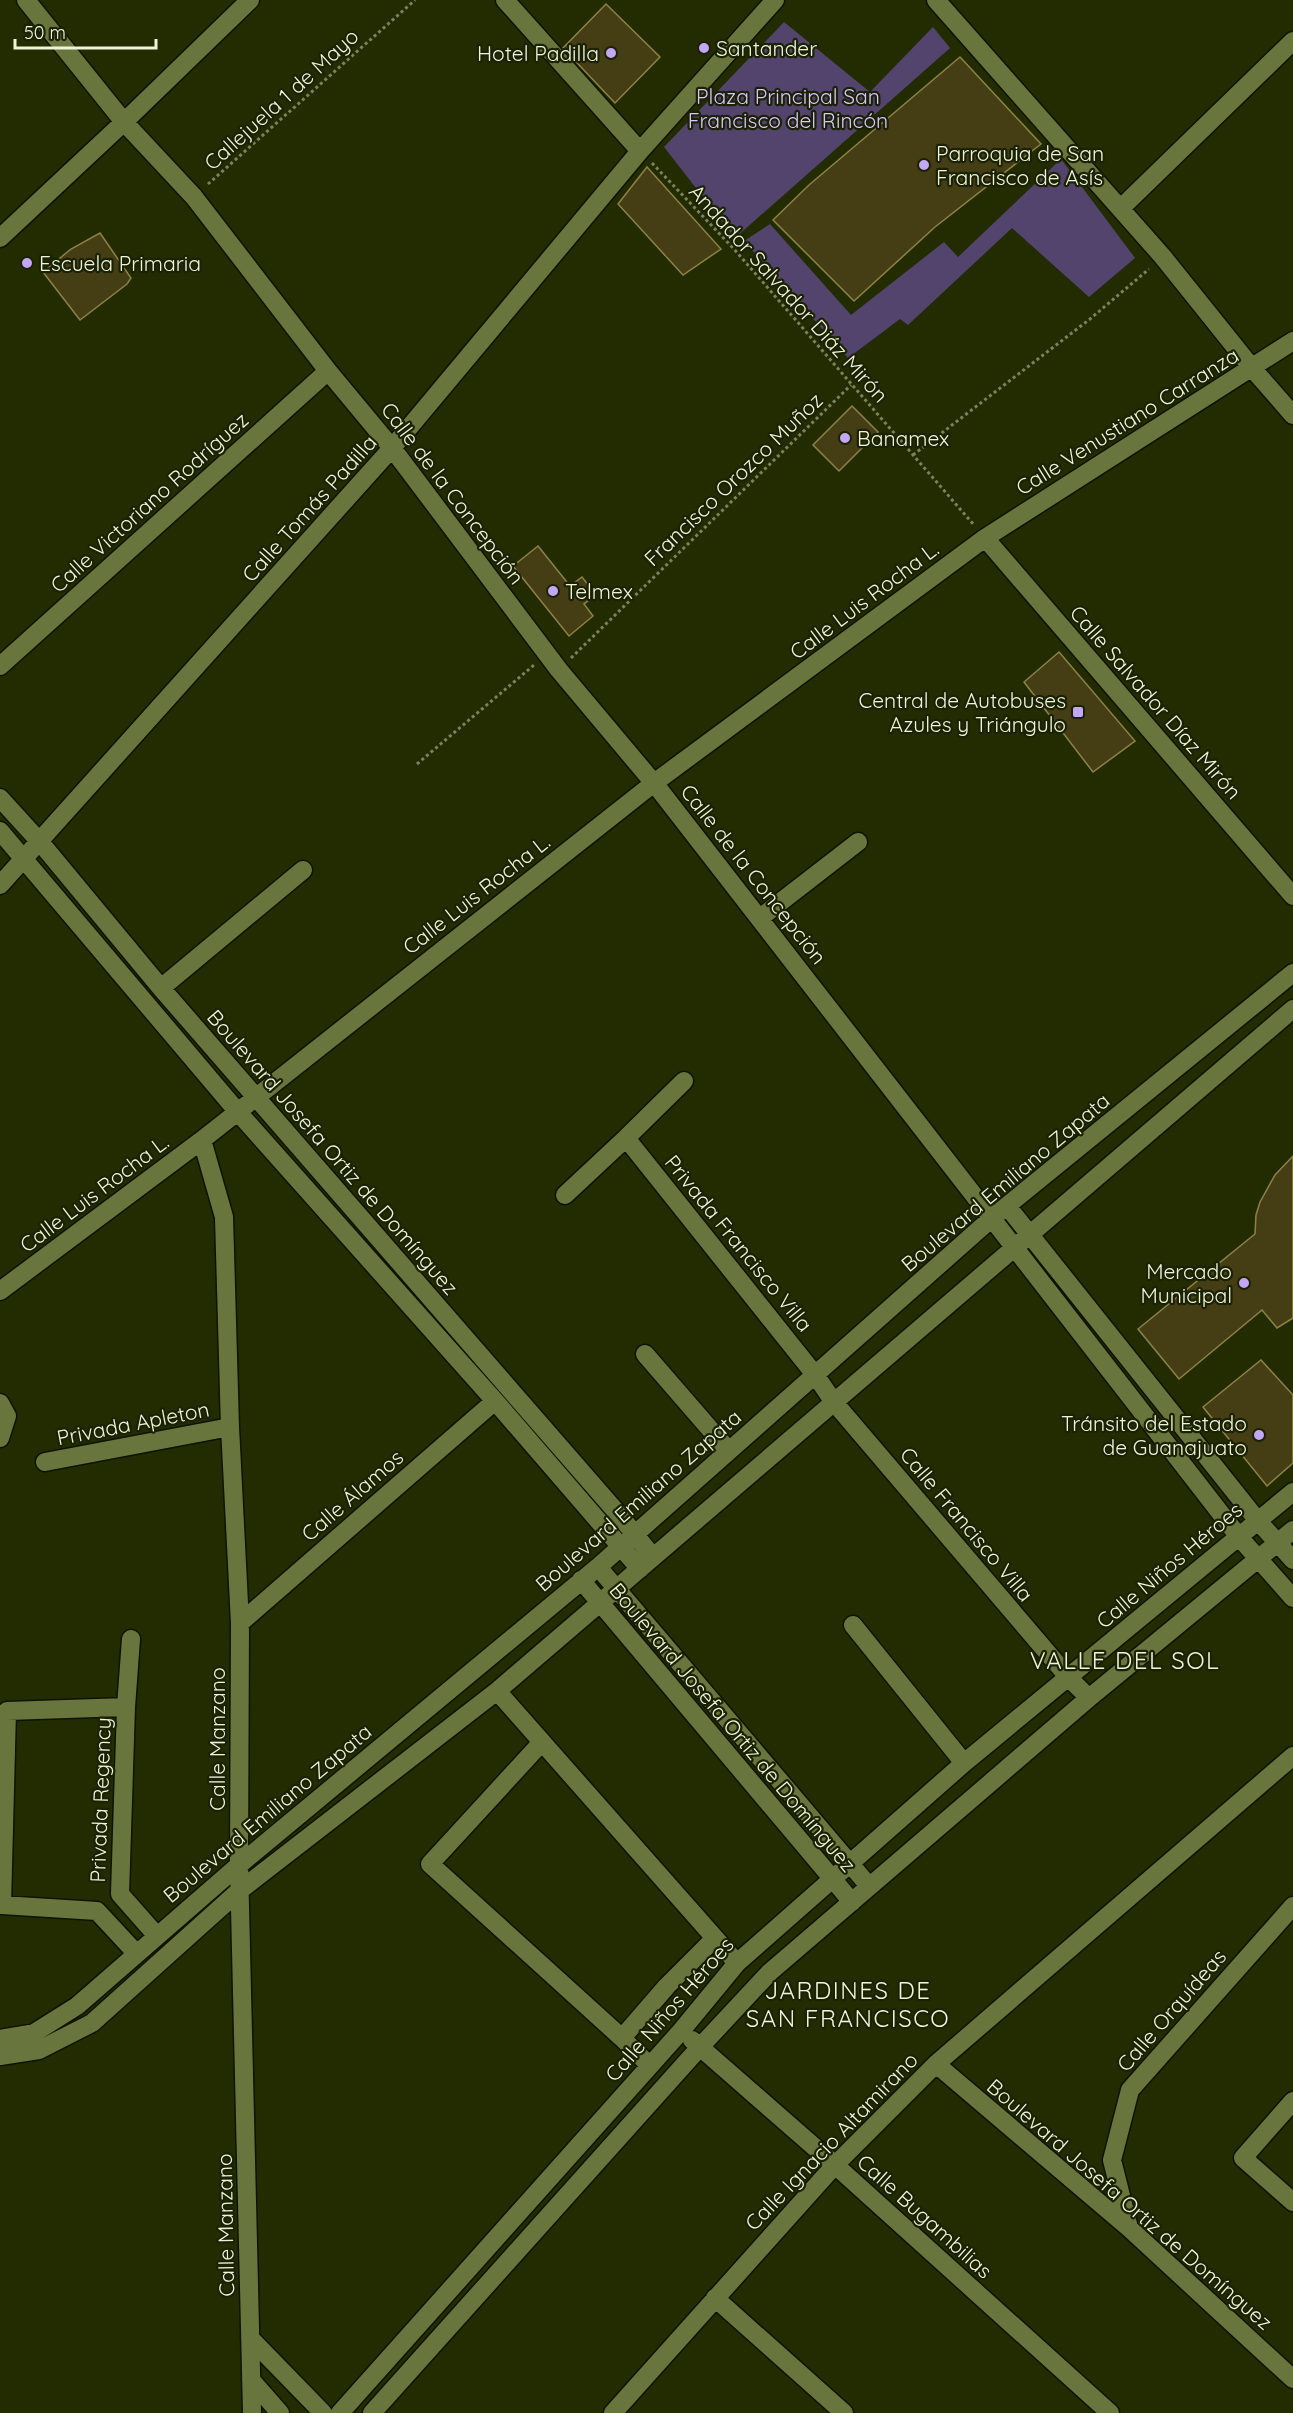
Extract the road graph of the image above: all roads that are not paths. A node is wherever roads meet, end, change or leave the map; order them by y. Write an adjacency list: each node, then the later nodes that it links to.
1 (26, 0): 7 (street, Calle de la Concepción)
2 (250, 0): 7 (street)
3 (505, 0): 8 (street)
4 (775, 0): 8 (street, Calle Tomás Padilla)
5 (936, 0): 9 (street)
6 (1293, 41): 9 (street)
7 (124, 122): 10 (street); 13 (street, Calle de la Concepción)
8 (640, 151): 15 (street, Calle Tomás Padilla)
9 (1121, 208): 12 (street)
10 (0, 238)
11 (1293, 341): 12 (street, Calle Venustiano Carranza)
12 (1252, 368): 14 (street); 16 (street, Calle Venustiano Carranza)
13 (328, 370): 15 (street, Calle de la Concepción); 17 (street, Calle Victoriano Rodríguez)
14 (1293, 415)
15 (392, 448): 18 (street, Calle de la Concepción); 21 (street, Calle Tomás Padilla)
16 (985, 538): 18 (street, Calle Luis Rocha L.); 26 (street, Calle Salvador Díaz Mirón)
17 (0, 666)
18 (654, 783): 27 (street, Calle de la Concepción); 32 (street, Calle Luis Rocha L.)
19 (0, 798): 21 (street, Boulevard Josefa Ortiz de Domínguez)
20 (0, 831): 23 (street, Boulevard Josefa Ortiz de Domínguez)
21 (40, 842): 23 (street, Calle Tomás Padilla); 29 (street, Boulevard Josefa Ortiz de Domínguez)
22 (858, 842): 27 (street)
23 (25, 858): 25 (street, Calle Tomás Padilla); 33 (street, Boulevard Josefa Ortiz de Domínguez)
24 (303, 870): 29 (street)
25 (0, 885)
26 (1293, 896)
27 (760, 918): 38 (street, Calle de la Concepción)
28 (1293, 973): 37 (street, Boulevard Emiliano Zapata)
29 (160, 988): 32 (street, Boulevard Josefa Ortiz de Domínguez)
30 (1293, 1009): 39 (street, Boulevard Emiliano Zapata)
31 (684, 1081): 34 (street)
32 (255, 1097): 33 (street, Calle Luis Rocha L.); 55 (street, Boulevard Josefa Ortiz de Domínguez)
33 (237, 1111): 35 (street, Calle Luis Rocha L.); 44 (street, Boulevard Josefa Ortiz de Domínguez)
34 (626, 1138): 36 (street); 43 (street, Privada Francisco Villa)
35 (202, 1140): 41 (street, Calle Luis Rocha L.); 47 (street, Calle Manzano)
36 (565, 1195)
37 (1006, 1206): 38 (street, Boulevard Emiliano Zapata); 39 (street)
38 (992, 1218): 40 (street, Calle de la Concepción); 43 (street, Boulevard Emiliano Zapata)
39 (1030, 1234): 40 (street, Boulevard Emiliano Zapata); 52 (street)
40 (1014, 1248): 45 (street, Boulevard Emiliano Zapata); 54 (street, Calle de la Concepción)
41 (0, 1291)
42 (645, 1354): 49 (street)
43 (816, 1376): 45 (street, Calle Francisco Villa); 49 (street, Boulevard Emiliano Zapata)
44 (495, 1401): 55 (street, Boulevard Josefa Ortiz de Domínguez); 65 (street, Calle Álamos)
45 (833, 1401): 59 (street, Boulevard Emiliano Zapata); 68 (street, Calle Francisco Villa)
46 (0, 1403): 48 (street)
47 (230, 1427): 50 (street, Privada Apleton); 65 (street, Calle Manzano)
48 (0, 1438)
49 (729, 1451): 55 (street, Boulevard Emiliano Zapata)
50 (45, 1462)
51 (1293, 1492): 52 (street, Calle Niños Héroes)
52 (1258, 1521): 54 (street, Calle Niños Héroes); 56 (street)
53 (1293, 1530): 56 (street)
54 (1239, 1537): 57 (street, Calle de la Concepción); 68 (street, Calle Niños Héroes)
55 (627, 1541): 59 (street); 60 (street, Boulevard Emiliano Zapata)
56 (1278, 1543): 57 (street); 58 (street)
57 (1258, 1560): 63 (street, Calle de la Concepción); 70 (street)
58 (1293, 1560)
59 (647, 1563): 62 (street, Boulevard Emiliano Zapata)
60 (597, 1567): 61 (street, Boulevard Emiliano Zapata); 62 (street, Boulevard Josefa Ortiz de Domínguez)
61 (581, 1580): 64 (street, Boulevard Josefa Ortiz de Domínguez); 76 (street, Boulevard Emiliano Zapata)
62 (616, 1590): 64 (street, Boulevard Emiliano Zapata); 75 (street, Boulevard Josefa Ortiz de Domínguez)
63 (1293, 1598)
64 (600, 1603): 69 (street, Boulevard Emiliano Zapata); 77 (street, Boulevard Josefa Ortiz de Domínguez)
65 (240, 1623): 76 (street, Calle Manzano)
66 (854, 1625): 74 (street)
67 (131, 1639): 71 (street, Privada Regency)
68 (1069, 1678): 70 (street, Calle Francisco Villa); 74 (street, Calle Niños Héroes)
69 (497, 1691): 72 (street); 79 (street, Boulevard Emiliano Zapata)
70 (1089, 1698): 78 (street)
71 (126, 1707): 80 (street, Privada Regency); 83 (street, Privada Regency)
72 (542, 1742): 85 (street); 89 (street)
73 (1293, 1756): 93 (street, Calle Ignacio Altamirano)
74 (964, 1763): 75 (street, Calle Niños Héroes)
75 (851, 1864): 77 (street, Calle Niños Héroes); 78 (street, Boulevard Josefa Ortiz de Domínguez)
76 (239, 1865): 79 (street, Calle Manzano); 84 (street, Boulevard Emiliano Zapata)
77 (834, 1879): 81 (street, Boulevard Josefa Ortiz de Domínguez); 87 (street, Calle Niños Héroes)
78 (869, 1886): 81 (street)
79 (239, 1891): 92 (street, Boulevard Emiliano Zapata); 100 (street, Calle Manzano)
80 (120, 1894): 83 (street, Privada Regency); 84 (street, Privada Regency)
81 (852, 1902): 91 (street)
82 (1293, 1906): 98 (street, Calle Orquídeas)
83 (97, 1911): 86 (street, Privada Regency)
84 (157, 1936): 86 (street, Boulevard Emiliano Zapata)
85 (715, 1938): 87 (street); 89 (street)
86 (136, 1953): 90 (street, Boulevard Emiliano Zapata)
87 (737, 1963): 88 (street, Calle Niños Héroes)
88 (681, 2031): 91 (street, Calle Bugambilias); 94 (street, Calle Niños Héroes)
89 (622, 2038): 94 (street)
90 (0, 2039)
91 (700, 2047): 96 (street, Calle Bugambilias); 107 (street)
92 (0, 2056)
93 (936, 2064): 96 (street, Calle Ignacio Altamirano); 98 (street, Boulevard Josefa Ortiz de Domínguez)
94 (650, 2066): 106 (street, Calle Niños Héroes)
95 (1293, 2101): 97 (street)
96 (835, 2165): 99 (street, Calle Ignacio Altamirano); 110 (street, Calle Bugambilias)
97 (1293, 2202)
98 (1129, 2228): 101 (street, Boulevard Josefa Ortiz de Domínguez)
99 (715, 2298): 108 (street, Calle Ignacio Altamirano); 109 (street)
100 (250, 2338): 102 (street, Calle Manzano); 105 (street)
101 (1293, 2379)
102 (251, 2380): 103 (street, Calle Manzano); 104 (street)
103 (252, 2413)
104 (280, 2413)
105 (323, 2413)
106 (340, 2413)
107 (372, 2413)
108 (613, 2413)
109 (844, 2413)
110 (1110, 2413)

